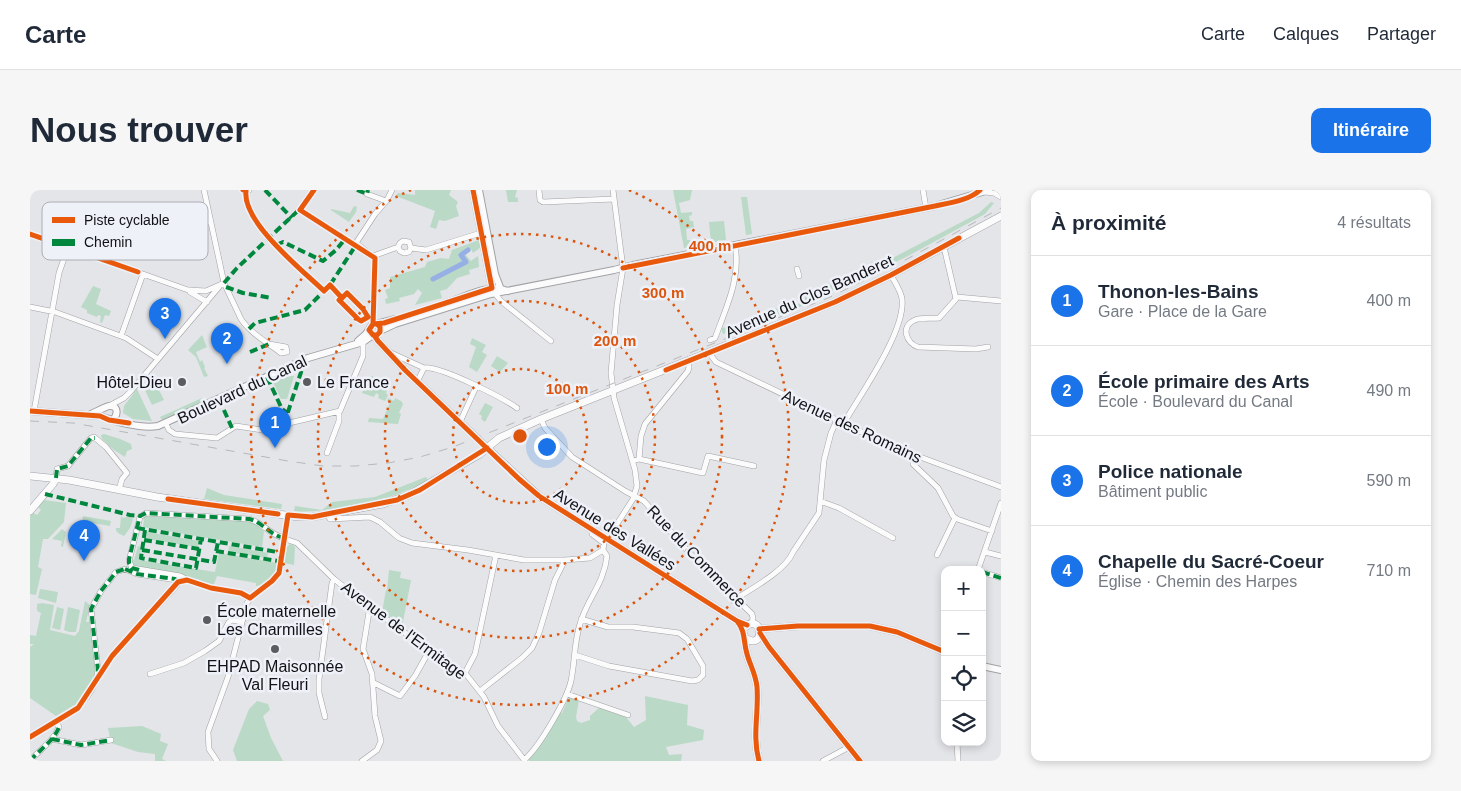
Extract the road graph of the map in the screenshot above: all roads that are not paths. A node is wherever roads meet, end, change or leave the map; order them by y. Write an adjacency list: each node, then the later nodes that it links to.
1 (392, 190): 11 (street)
2 (473, 190): 16 (street)
3 (479, 190): 16 (street)
4 (539, 190): 10 (street)
5 (613, 190): 10 (street)
6 (923, 190): 12 (street)
7 (982, 191): 9 (street); 12 (street)
8 (367, 194): 11 (street)
9 (1001, 197)
10 (614, 199): 26 (street)
11 (386, 202): 23 (street)
12 (926, 208): 19 (street)
13 (208, 211): 15 (street)
14 (1001, 216): 21 (main road, Avenue du Clos Banderet)
15 (210, 222): 31 (street)
16 (484, 232): 22 (street); 33 (street); 34 (street)
17 (30, 234): 18 (street)
18 (42, 238)
19 (735, 245): 26 (street); 43 (street)
20 (398, 247): 22 (street); 22 (street); 23 (street)
21 (944, 247): 29 (main road, Avenue du Clos Banderet); 35 (street)
22 (411, 248)
23 (374, 256): 41 (street)
24 (64, 260): 40 (street)
25 (103, 260): 28 (street)
26 (623, 268): 33 (street); 57 (street)
27 (797, 269): 30 (street)
28 (143, 274): 32 (street); 42 (street)
29 (891, 275): 51 (main road, Avenue du Clos Banderet); 71 (street)
30 (798, 276)
31 (222, 285): 32 (street); 37 (street); 46 (street)
32 (185, 290): 37 (street)
33 (504, 290): 34 (street); 38 (street)
34 (493, 291): 38 (street); 41 (street)
35 (957, 297): 36 (street); 49 (street)
36 (1001, 301)
37 (207, 302): 52 (street)
38 (508, 306): 44 (street)
39 (30, 307): 40 (street)
40 (53, 311): 42 (street); 61 (street)
41 (375, 330): 45 (street, Boulevard du Canal); 47 (street); 48 (street)
42 (121, 336): 52 (street)
43 (710, 340)
44 (551, 341)
45 (363, 342): 47 (street, Boulevard du Canal); 48 (street); 62 (street)
46 (269, 344)
47 (355, 344): 72 (street, Boulevard du Canal)
48 (381, 344): 50 (street)
49 (988, 347)
50 (388, 352): 54 (street); 55 (street)
51 (708, 353): 53 (main road, Avenue du Clos Banderet); 68 (street, Avenue des Romains)
52 (158, 359): 58 (street)
53 (688, 362): 57 (main road, Avenue du Clos Banderet); 76 (street)
54 (424, 368): 55 (street); 56 (street)
55 (417, 382): 69 (street)
56 (476, 387): 60 (street); 69 (street)
57 (613, 391): 66 (main road, Avenue du Clos Banderet); 77 (street)
58 (124, 398): 59 (street); 63 (street)
59 (107, 407): 63 (street); 64 (street); 65 (street)
60 (517, 408)
61 (32, 411): 64 (street)
62 (339, 412): 72 (street); 74 (street)
63 (117, 413): 67 (street); 70 (street, Boulevard du Canal)
64 (86, 415): 65 (street)
65 (104, 418): 67 (street)
66 (541, 419): 73 (main road, Avenue du Clos Banderet); 84 (street, Rue du Commerce)
67 (112, 420): 70 (street, Boulevard du Canal)
68 (837, 420): 71 (street, Avenue des Romains); 85 (street)
69 (460, 422): 73 (street)
70 (129, 423): 72 (street, Boulevard du Canal)
71 (844, 423): 75 (street, Avenue des Romains)
72 (166, 424)
73 (487, 448): 88 (main road, Avenue du Clos Banderet); 91 (main road, Avenue des Vallées)
74 (327, 453)
75 (914, 456): 81 (street, Avenue des Romains); 90 (street)
76 (639, 459): 77 (street); 78 (street)
77 (633, 462): 84 (street)
78 (754, 466)
79 (33, 477): 80 (main road, Avenue du Clos Banderet); 83 (main road)
80 (56, 478): 82 (main road, Avenue du Clos Banderet); 82 (street); 83 (main road)
81 (1001, 487)
82 (119, 490): 89 (main road, Avenue du Clos Banderet)
83 (46, 493): 87 (main road)
84 (634, 495): 93 (street); 107 (street, Rue du Commerce)
85 (820, 501): 94 (street); 107 (street)
86 (1001, 503): 92 (street)
87 (30, 511)
88 (327, 514): 89 (main road, Avenue du Clos Banderet); 98 (street)
89 (288, 516): 95 (street)
90 (955, 518): 92 (street); 99 (street)
91 (592, 529): 93 (main road, Avenue des Vallées); 96 (street)
92 (992, 531): 97 (street)
93 (608, 538): 112 (main road, Avenue des Vallées)
94 (893, 538)
95 (285, 539): 105 (street, Avenue de l'Ermitage); 106 (street); 106 (street, Avenue de l'Ermitage)
96 (603, 550): 101 (street); 109 (street)
97 (985, 552): 100 (street); 102 (street)
98 (496, 555): 101 (street); 120 (street)
99 (938, 555)
100 (1001, 556)
101 (565, 560): 123 (street)
102 (980, 566)
103 (986, 573): 104 (street)
104 (1001, 578)
105 (334, 579): 108 (street, Avenue de l'Ermitage); 126 (street)
106 (250, 598): 110 (street)
107 (737, 598): 112 (street, Rue du Commerce)
108 (371, 608): 115 (street, Avenue de l'Ermitage); 122 (street)
109 (581, 619): 116 (street); 116 (street)
110 (242, 622): 119 (street); 135 (street)
111 (760, 631): 112 (main road); 112 (main road); 113 (main road); 114 (street)
112 (749, 633): 113 (main road); 137 (main road)
113 (769, 647): 132 (main road)
114 (941, 650)
115 (429, 651): 120 (street, Avenue de l'Ermitage); 122 (street)
116 (575, 655): 124 (street)
117 (986, 667): 118 (street)
118 (1001, 670)
119 (150, 674)
120 (465, 674): 123 (street, Avenue de l'Ermitage)
121 (96, 680): 121 (street); 127 (street)
122 (374, 683): 136 (street)
123 (480, 690): 133 (street, Avenue de l'Ermitage)
124 (567, 694): 125 (street); 133 (street)
125 (628, 716)
126 (325, 717)
127 (56, 722): 128 (street); 129 (street)
128 (30, 736)
129 (52, 739): 130 (street); 134 (street)
130 (111, 740)
131 (957, 746): 140 (street)
132 (849, 747): 138 (street); 139 (main road)
133 (524, 760)
134 (30, 761)
135 (217, 761)
136 (362, 761)
137 (759, 761)
138 (823, 761)
139 (860, 761)
140 (958, 761)

